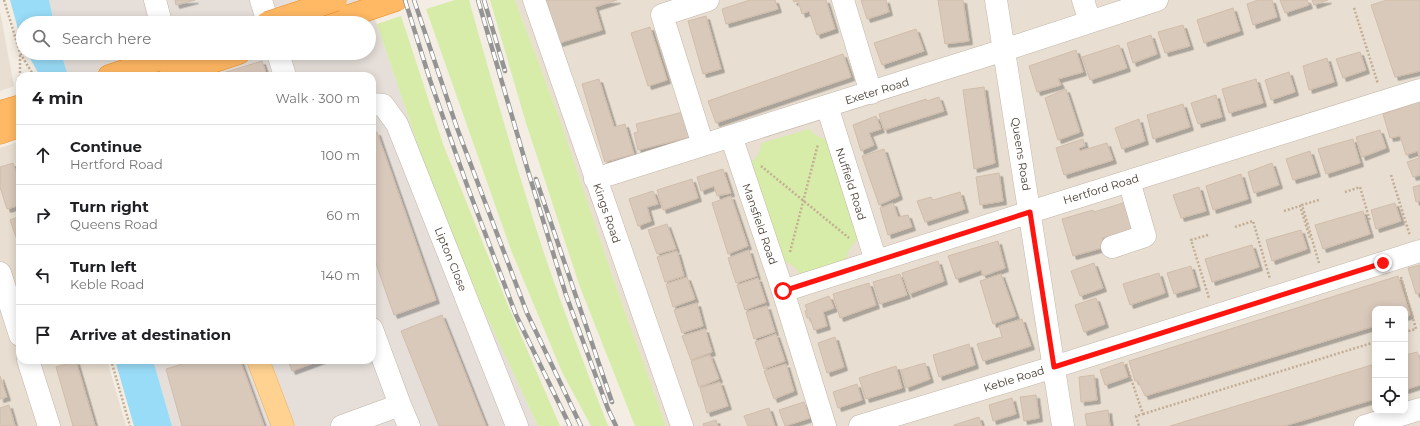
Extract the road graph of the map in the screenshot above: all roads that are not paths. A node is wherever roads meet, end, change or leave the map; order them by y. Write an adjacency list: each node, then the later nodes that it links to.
1 (155, 0): 12 (street)
2 (336, 0): 11 (highway, bridge)
3 (396, 0): 13 (highway)
4 (534, 0): 31 (street, Kings Road)
5 (708, 0): 10 (street)
6 (843, 0): 22 (street)
7 (996, 0): 15 (street, Queens Road)
8 (1083, 0): 14 (street)
9 (1157, 0): 14 (street, Exeter Road)
10 (658, 8): 30 (street)
11 (265, 14)
12 (159, 16)
13 (349, 16)
14 (1090, 22): 15 (street, Exeter Road)
15 (1004, 50): 22 (street, Exeter Road); 33 (street, Queens Road)
16 (198, 60): 18 (highway)
17 (280, 60): 20 (street)
18 (170, 64): 19 (highway)
19 (129, 72)
20 (284, 72)
21 (1420, 90): 32 (street, Hertford Road)
22 (871, 93): 24 (street, Exeter Road)
23 (376, 104): 50 (street, Lipton Close)
24 (827, 106): 29 (street, Exeter Road); 36 (street, Nuffield Road)
25 (16, 107): 26 (highway)
26 (0, 112)
27 (16, 127): 28 (highway)
28 (0, 133)
29 (731, 136): 30 (street, Exeter Road); 38 (street, Mansfield Road)
30 (703, 145): 31 (street, Exeter Road)
31 (595, 179): 51 (street, Kings Road)
32 (1129, 181): 33 (street, Hertford Road); 34 (street)
33 (1030, 212): 36 (street, Hertford Road); 43 (street, Queens Road)
34 (1112, 247)
35 (1410, 254): 43 (street, Keble Road)
36 (876, 261): 38 (street, Hertford Road)
37 (0, 273): 39 (street)
38 (783, 291): 52 (street, Mansfield Road)
39 (16, 323)
40 (376, 340): 44 (street)
41 (29, 364): 46 (street)
42 (260, 364): 47 (main road)
43 (1054, 367): 53 (street, Keble Road); 54 (street, Queens Road)
44 (400, 405): 48 (street); 49 (street)
45 (1420, 409): 55 (street)
46 (49, 426)
47 (283, 426)
48 (342, 426)
49 (409, 426)
50 (517, 426)
51 (682, 426)
52 (825, 426)
53 (860, 426)
54 (1063, 426)
55 (1365, 426)

